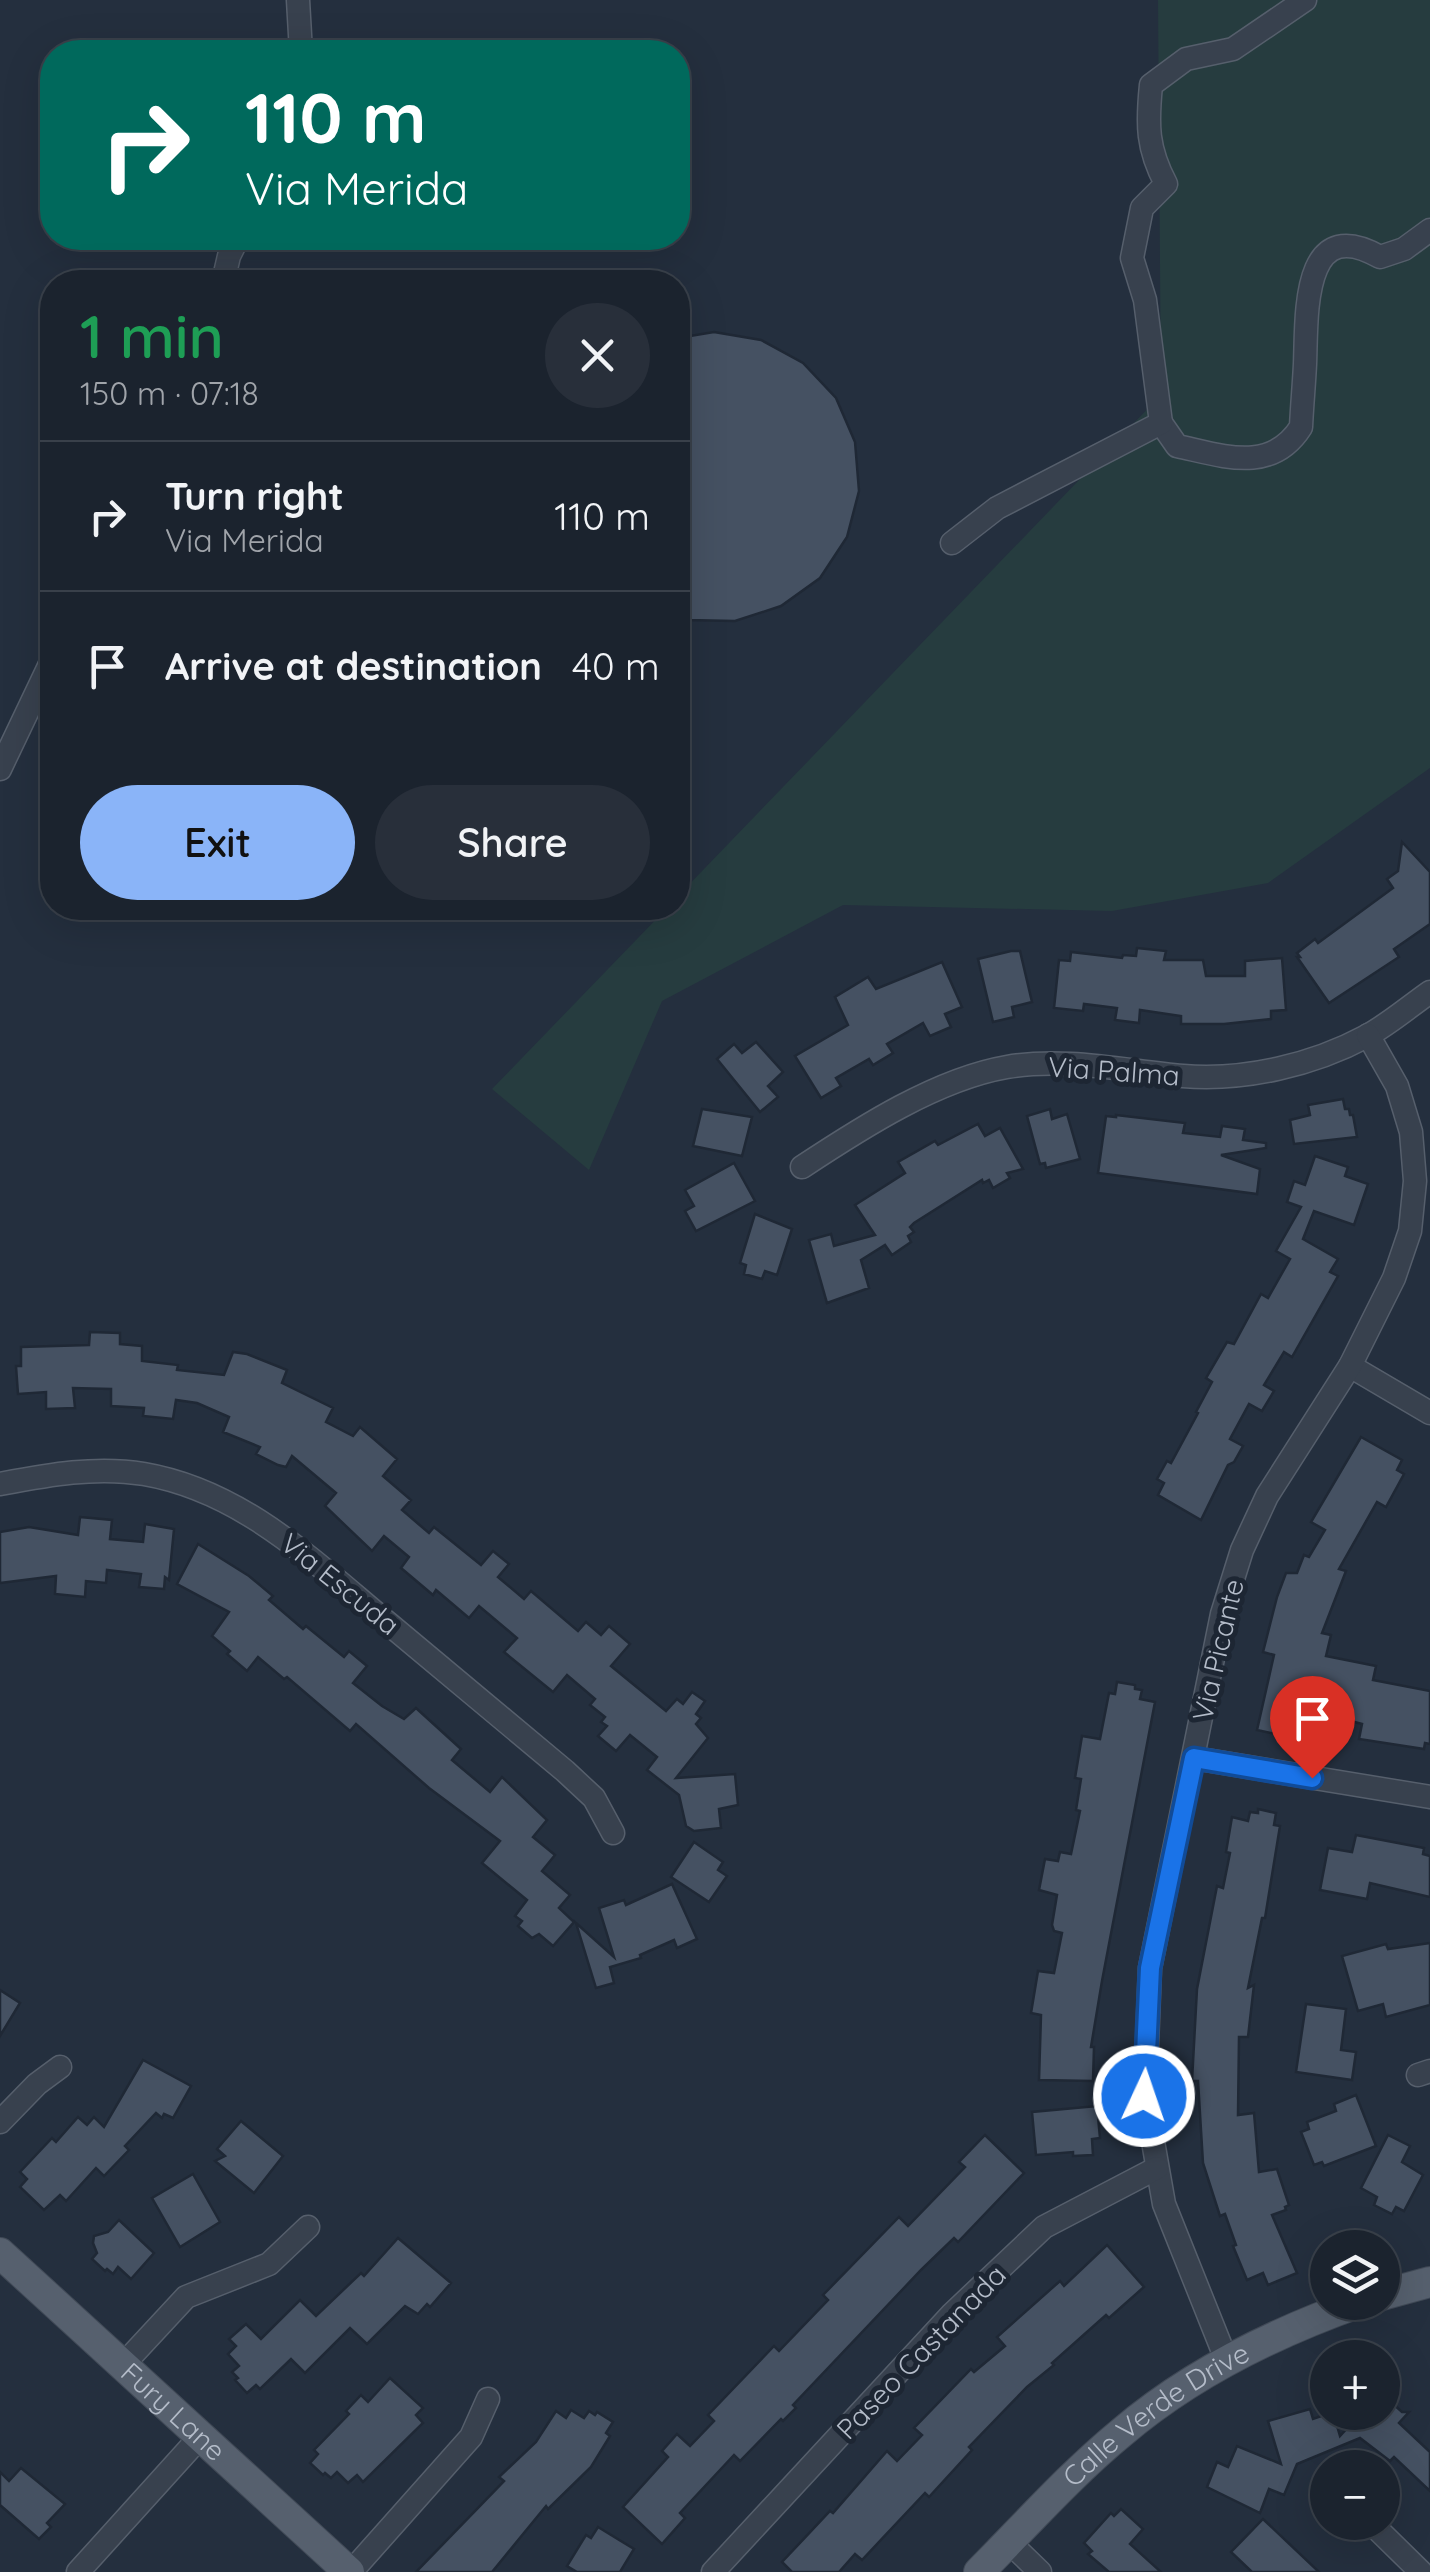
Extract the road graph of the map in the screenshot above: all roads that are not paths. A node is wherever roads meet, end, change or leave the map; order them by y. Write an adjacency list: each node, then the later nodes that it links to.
1 (298, 0): 3 (street)
2 (1304, 0): 5 (street)
3 (300, 40)
4 (1430, 230): 5 (street)
5 (1161, 423): 6 (street)
6 (952, 543)
7 (40, 685): 8 (street)
8 (0, 769)
9 (1430, 992): 10 (street, Via Palma)
10 (1368, 1036): 11 (street, Via Palma); 12 (street, Via Picante)
11 (802, 1167)
12 (1350, 1366): 13 (street); 15 (street, Via Picante)
13 (1430, 1413)
14 (0, 1484): 17 (street, Via Escuda)
15 (1194, 1758): 16 (street); 20 (street, Via Picante)
16 (1430, 1797)
17 (614, 1833)
18 (60, 2067): 19 (street)
19 (0, 2122)
20 (1157, 2168): 26 (street, Via Picante); 34 (street, Paseo Castanada)
21 (308, 2227): 27 (street)
22 (0, 2253): 27 (main road, Fury Lane)
23 (1430, 2282): 24 (main road)
24 (1400, 2290)
25 (1319, 2320): 26 (main road, Calle Verde Drive)
26 (1226, 2359): 31 (main road, Calle Verde Drive)
27 (121, 2367): 29 (main road, Fury Lane)
28 (488, 2398): 33 (street)
29 (200, 2438): 32 (street); 33 (main road, Fury Lane)
30 (1388, 2540): 37 (street)
31 (1009, 2542): 35 (main road, Calle Verde Drive); 36 (street)
32 (78, 2572)
33 (350, 2572)
34 (713, 2572)
35 (979, 2572)
36 (1040, 2572)
37 (1421, 2572)

